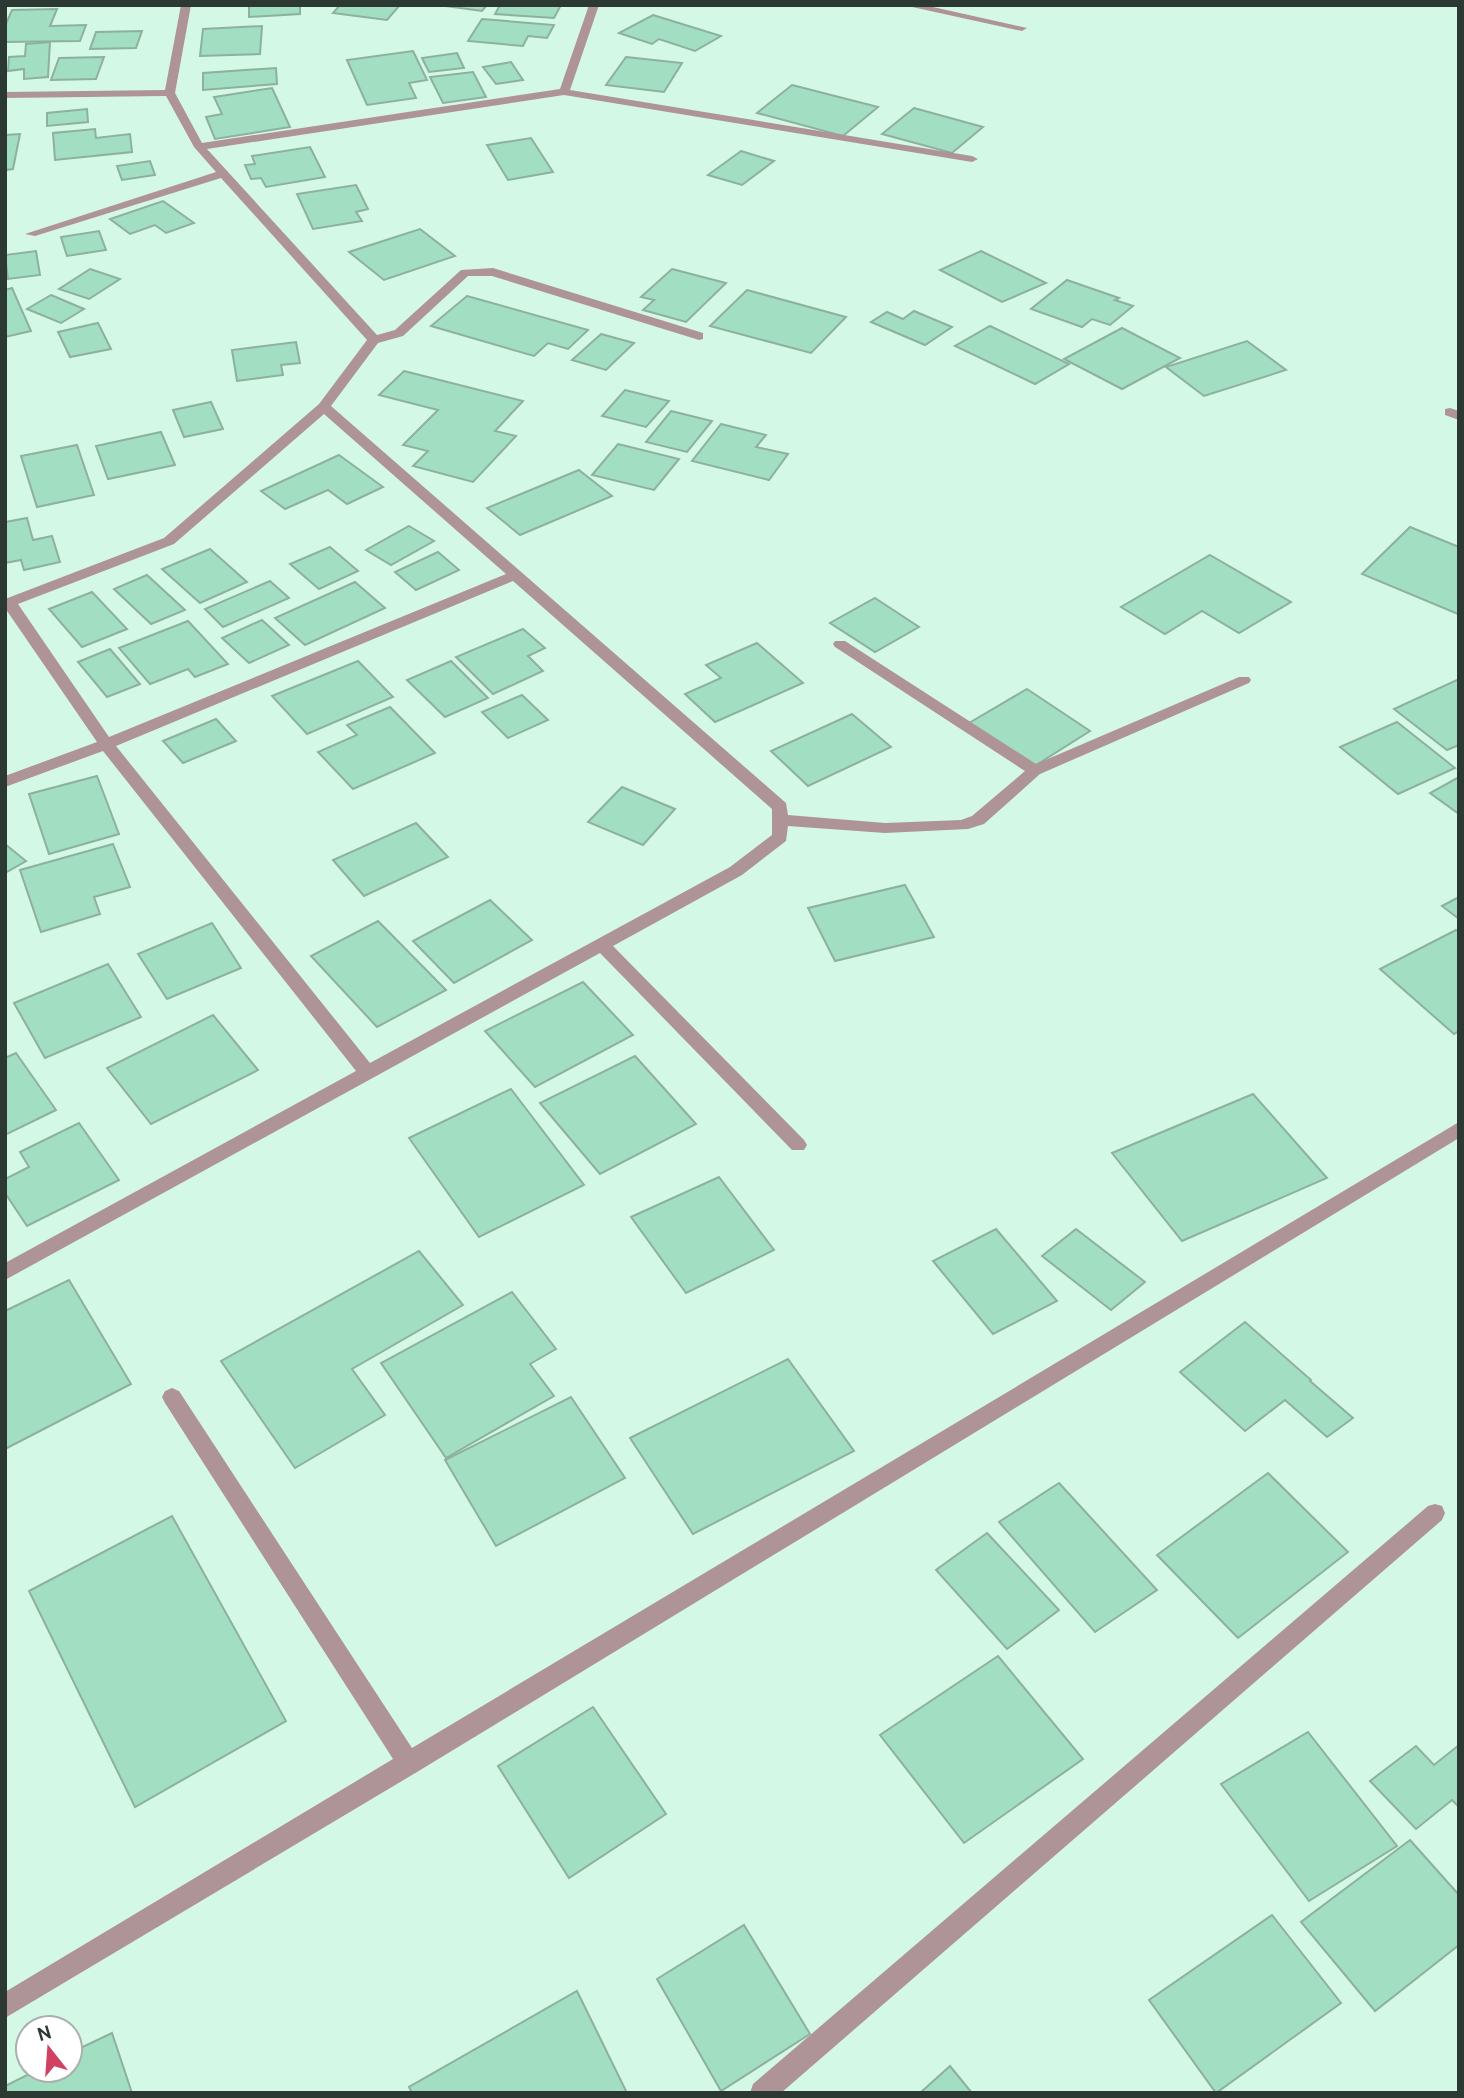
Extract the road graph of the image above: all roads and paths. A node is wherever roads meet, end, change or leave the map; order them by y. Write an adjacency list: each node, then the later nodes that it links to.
1 (186, 5): 6 (street)
2 (594, 5): 5 (street)
3 (908, 5): 4 (street)
4 (1022, 28)
5 (564, 92): 8 (street); 9 (street)
6 (170, 93): 7 (street); 8 (street)
7 (5, 95)
8 (199, 147): 10 (street)
9 (972, 159)
10 (224, 173): 11 (street); 13 (street)
11 (31, 234)
12 (699, 336): 13 (street)
13 (374, 340): 14 (street)
14 (324, 407): 15 (street); 16 (street)
15 (515, 575): 19 (street); 22 (street)
16 (8, 604): 19 (street)
17 (840, 644): 20 (street)
18 (1244, 680): 20 (street)
19 (106, 744): 21 (street); 24 (street)
20 (1035, 770): 22 (street)
21 (5, 782)
22 (780, 820): 23 (street)
23 (602, 944): 24 (street); 26 (street)
24 (368, 1073): 27 (street)
25 (1459, 1129): 30 (street)
26 (798, 1145)
27 (5, 1272)
28 (172, 1397): 30 (street)
29 (1435, 1513): 32 (street)
30 (409, 1764): 31 (street)
31 (5, 2006)
32 (762, 2093)

